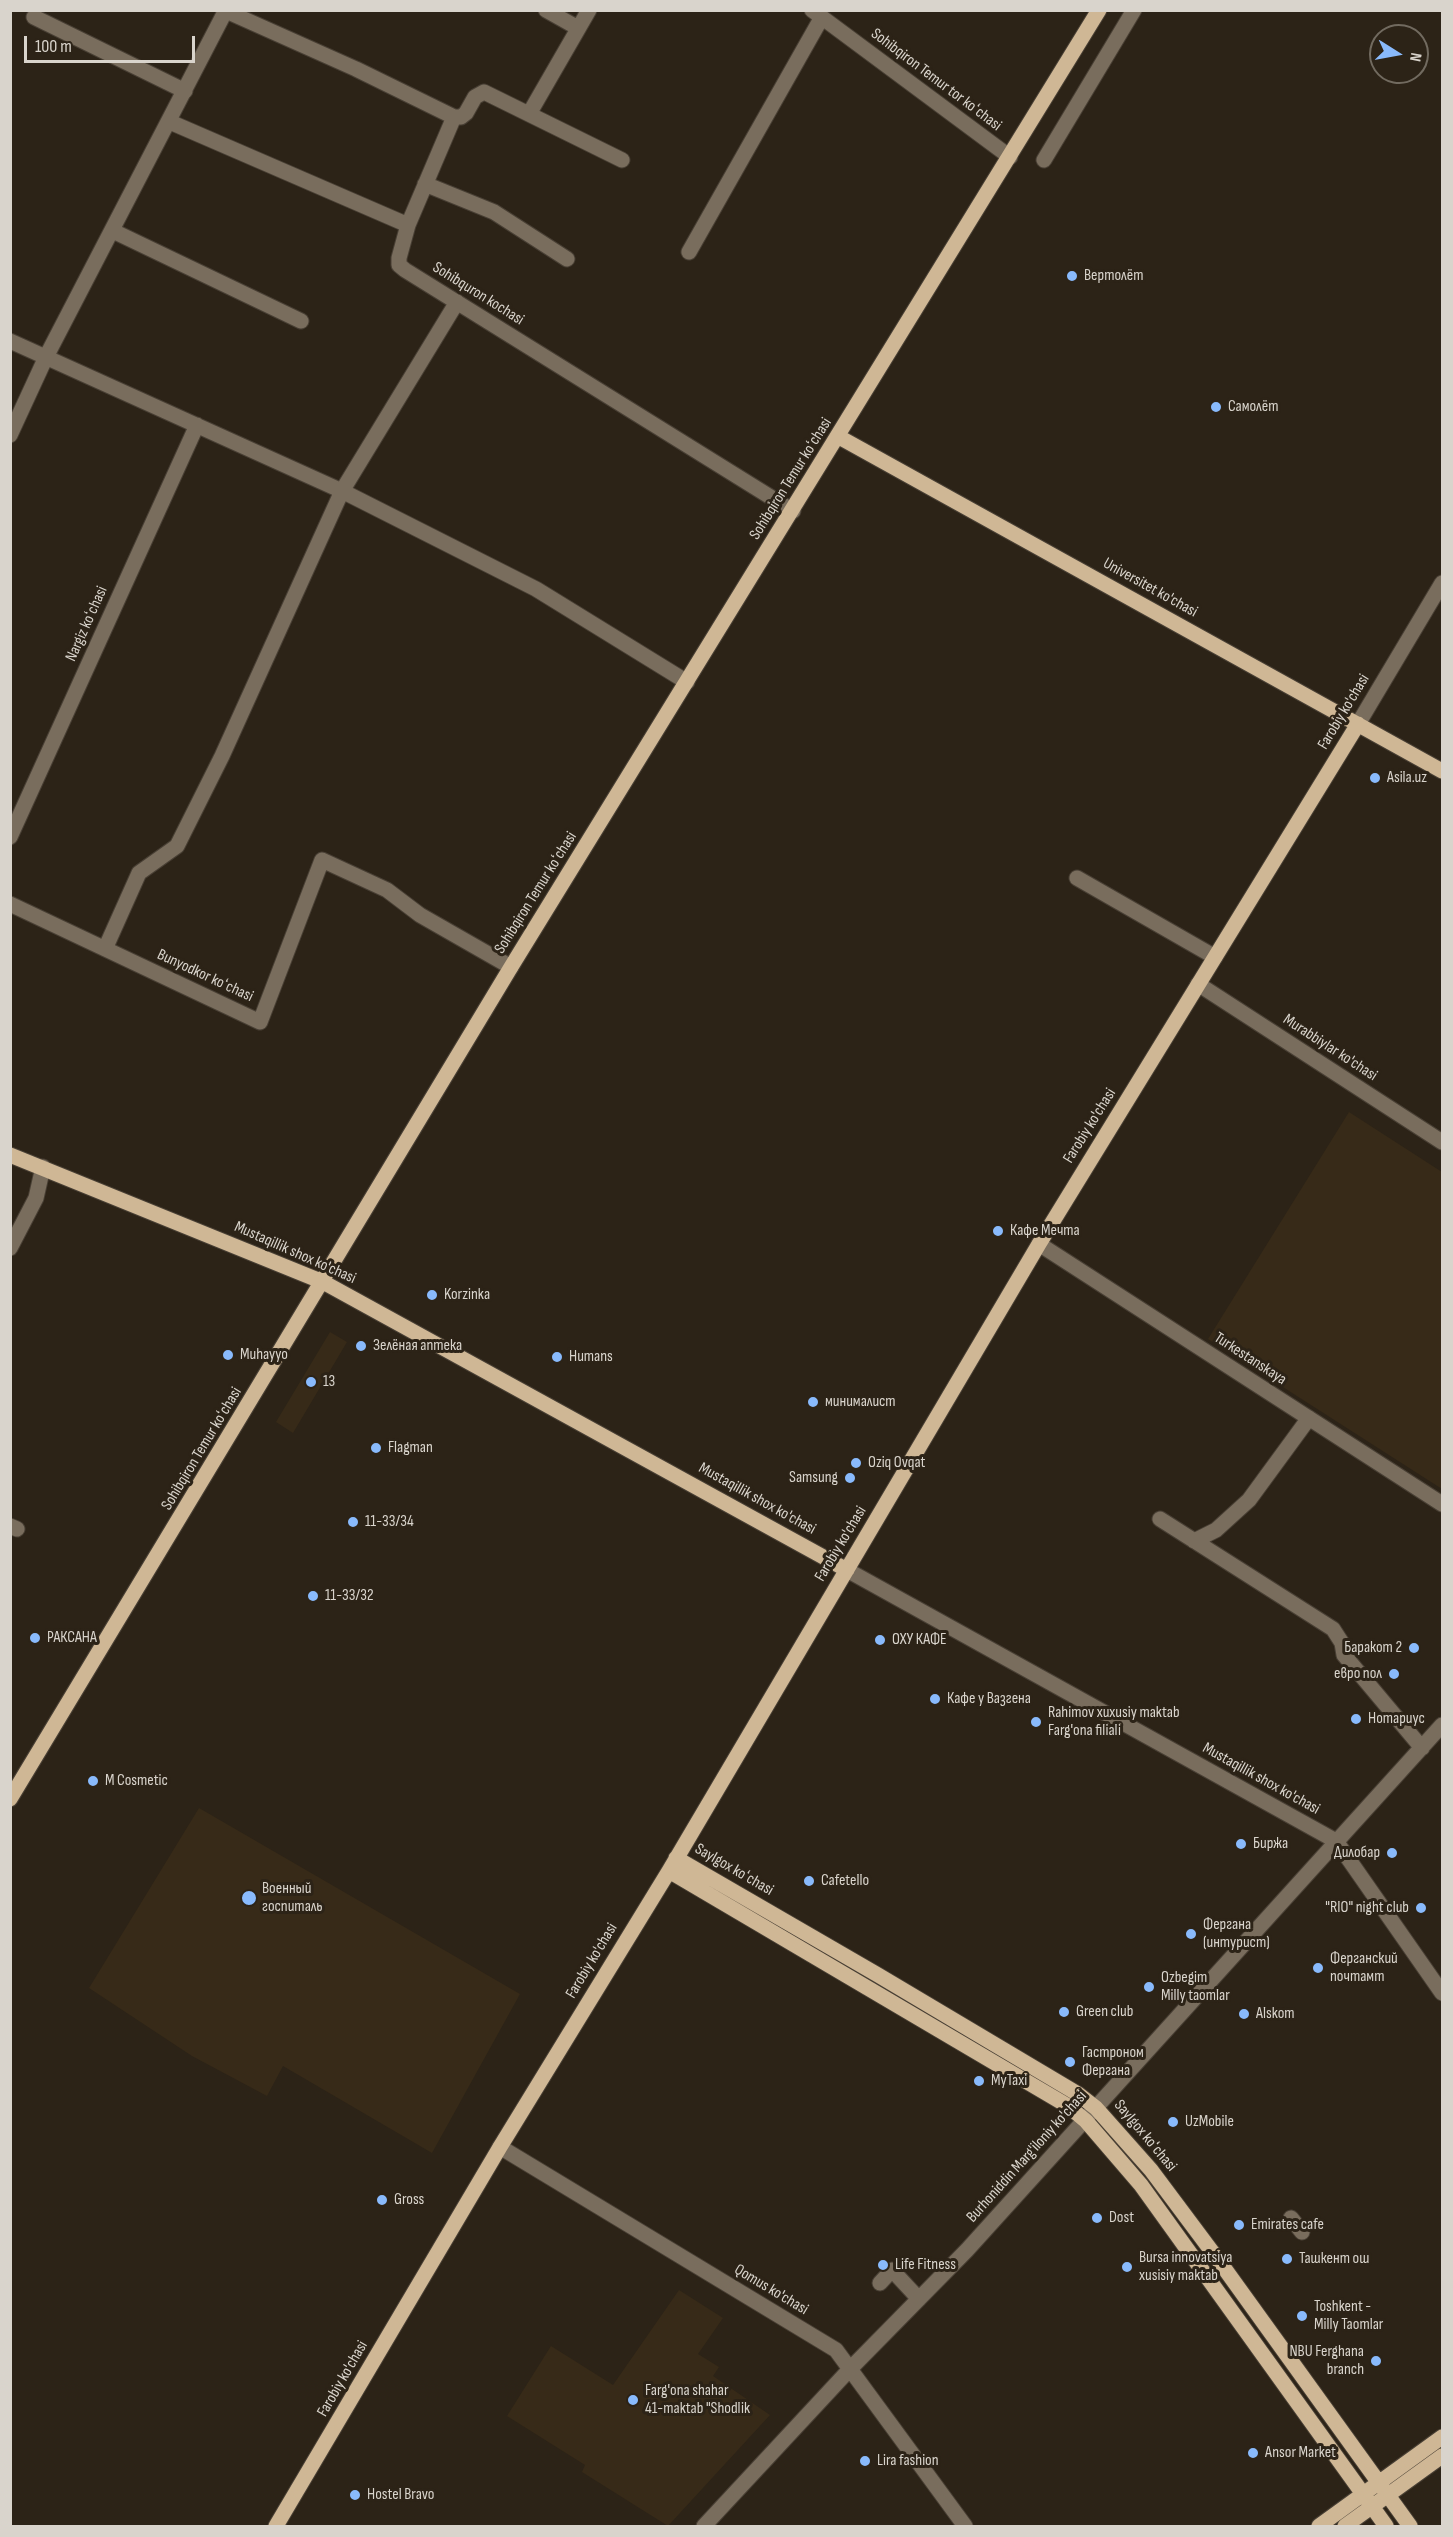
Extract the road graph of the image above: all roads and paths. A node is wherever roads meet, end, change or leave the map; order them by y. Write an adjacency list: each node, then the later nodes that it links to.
1 (546, 10): 8 (street)
2 (589, 10): 8 (street)
3 (1099, 10): 13 (main road, Sohibqiron Temur koʻchasi)
4 (1134, 10): 15 (street)
5 (226, 11): 9 (street); 11 (street)
6 (817, 14): 13 (street, Sohibqiron Temur tor koʻchasi); 19 (street)
7 (34, 17): 9 (street)
8 (578, 28): 10 (street)
9 (185, 91): 12 (street)
10 (529, 114): 11 (street); 14 (street)
11 (454, 117): 16 (street)
12 (170, 122): 17 (street); 18 (street)
13 (1010, 157): 27 (main road, Sohibqiron Temur koʻchasi)
14 (622, 160)
15 (1044, 160)
16 (425, 184): 17 (street); 20 (street)
17 (408, 225): 21 (street, Sohibquron kochasi)
18 (113, 231): 22 (street); 24 (street)
19 (689, 252)
20 (567, 259)
21 (457, 302): 28 (street); 29 (street, Sohibquron kochasi)
22 (301, 321)
23 (10, 341): 24 (street)
24 (46, 357): 25 (street); 26 (street)
25 (196, 425): 28 (street); 34 (street, Nargiz koʻchasi)
26 (10, 435)
27 (839, 437): 29 (main road, Sohibqiron Temur koʻchasi); 32 (main road, Universitet ko'chasi)
28 (342, 491): 31 (street); 37 (street)
29 (793, 511): 31 (main road, Sohibqiron Temur koʻchasi)
30 (1443, 583): 32 (street, Farobiy ko'chasi)
31 (687, 682): 39 (main road, Sohibqiron Temur koʻchasi)
32 (1358, 724): 33 (main road, Universitet ko'chasi); 38 (main road, Farobiy ko'chasi)
33 (1443, 771)
34 (10, 837)
35 (1077, 878): 38 (street)
36 (10, 904): 37 (street, Bunyodkor koʻchasi)
37 (105, 949): 39 (street, Bunyodkor koʻchasi)
38 (1215, 957): 40 (main road, Farobiy ko'chasi)
39 (511, 967): 46 (main road, Sohibqiron Temur koʻchasi)
40 (1198, 984): 41 (street, Murabbiylar ko'chasi); 44 (main road, Farobiy ko'chasi)
41 (1443, 1142)
42 (10, 1155): 43 (main road, Mustaqillik shox ko'chasi)
43 (43, 1167): 45 (street); 46 (main road, Mustaqillik shox ko'chasi)
44 (1039, 1244): 47 (street, Turkestanskaya); 51 (main road, Farobiy ko'chasi)
45 (10, 1248)
46 (323, 1282): 51 (main road, Mustaqillik shox ko'chasi); 54 (main road, Sohibqiron Temur koʻchasi)
47 (1309, 1418): 48 (street, Turkestanskaya); 50 (street)
48 (1443, 1504)
49 (1160, 1519): 50 (street)
50 (1194, 1541): 53 (street)
51 (847, 1570): 55 (street, Mustaqillik shox ko'chasi); 56 (main road, Farobiy ko'chasi)
52 (1443, 1725): 53 (street, Burhoniddin Marg'iloniy ko'chasi)
53 (1422, 1748): 55 (street, Burhoniddin Marg'iloniy ko'chasi)
54 (10, 1799)
55 (1336, 1841): 57 (street, Mustaqillik shox ko'chasi); 58 (street, Burhoniddin Marg'iloniy ko'chasi)
56 (672, 1864): 58 (main road, Saylgox koʻchasi); 59 (main road, Saylgox koʻchasi); 60 (main road, Farobiy ko'chasi)
57 (1441, 1986)
58 (1096, 2108): 59 (street, Burhoniddin Marg'iloniy ko'chasi); 68 (main road, Saylgox koʻchasi)
59 (1086, 2121): 64 (street, Burhoniddin Marg'iloniy ko'chasi); 69 (main road, Saylgox koʻchasi)
60 (500, 2147): 65 (street, Qomus ko'chasi); 70 (main road, Farobiy ko'chasi)
61 (1291, 2218): 62 (street)
62 (1302, 2232)
63 (880, 2283): 64 (street)
64 (919, 2299): 65 (street, Burhoniddin Marg'iloniy ko'chasi)
65 (850, 2369): 71 (street, Burhoniddin Marg'iloniy ko'chasi); 72 (street, Qomus ko'chasi)
66 (1443, 2437): 68 (main road)
67 (1443, 2456): 68 (main road)
68 (1383, 2489): 69 (main road); 76 (main road, Saylgox koʻchasi)
69 (1367, 2501): 73 (main road); 74 (main road); 75 (main road, Saylgox koʻchasi)
70 (276, 2526)
71 (704, 2526)
72 (965, 2526)
73 (1319, 2526)
74 (1345, 2526)
75 (1386, 2526)
76 (1410, 2526)

